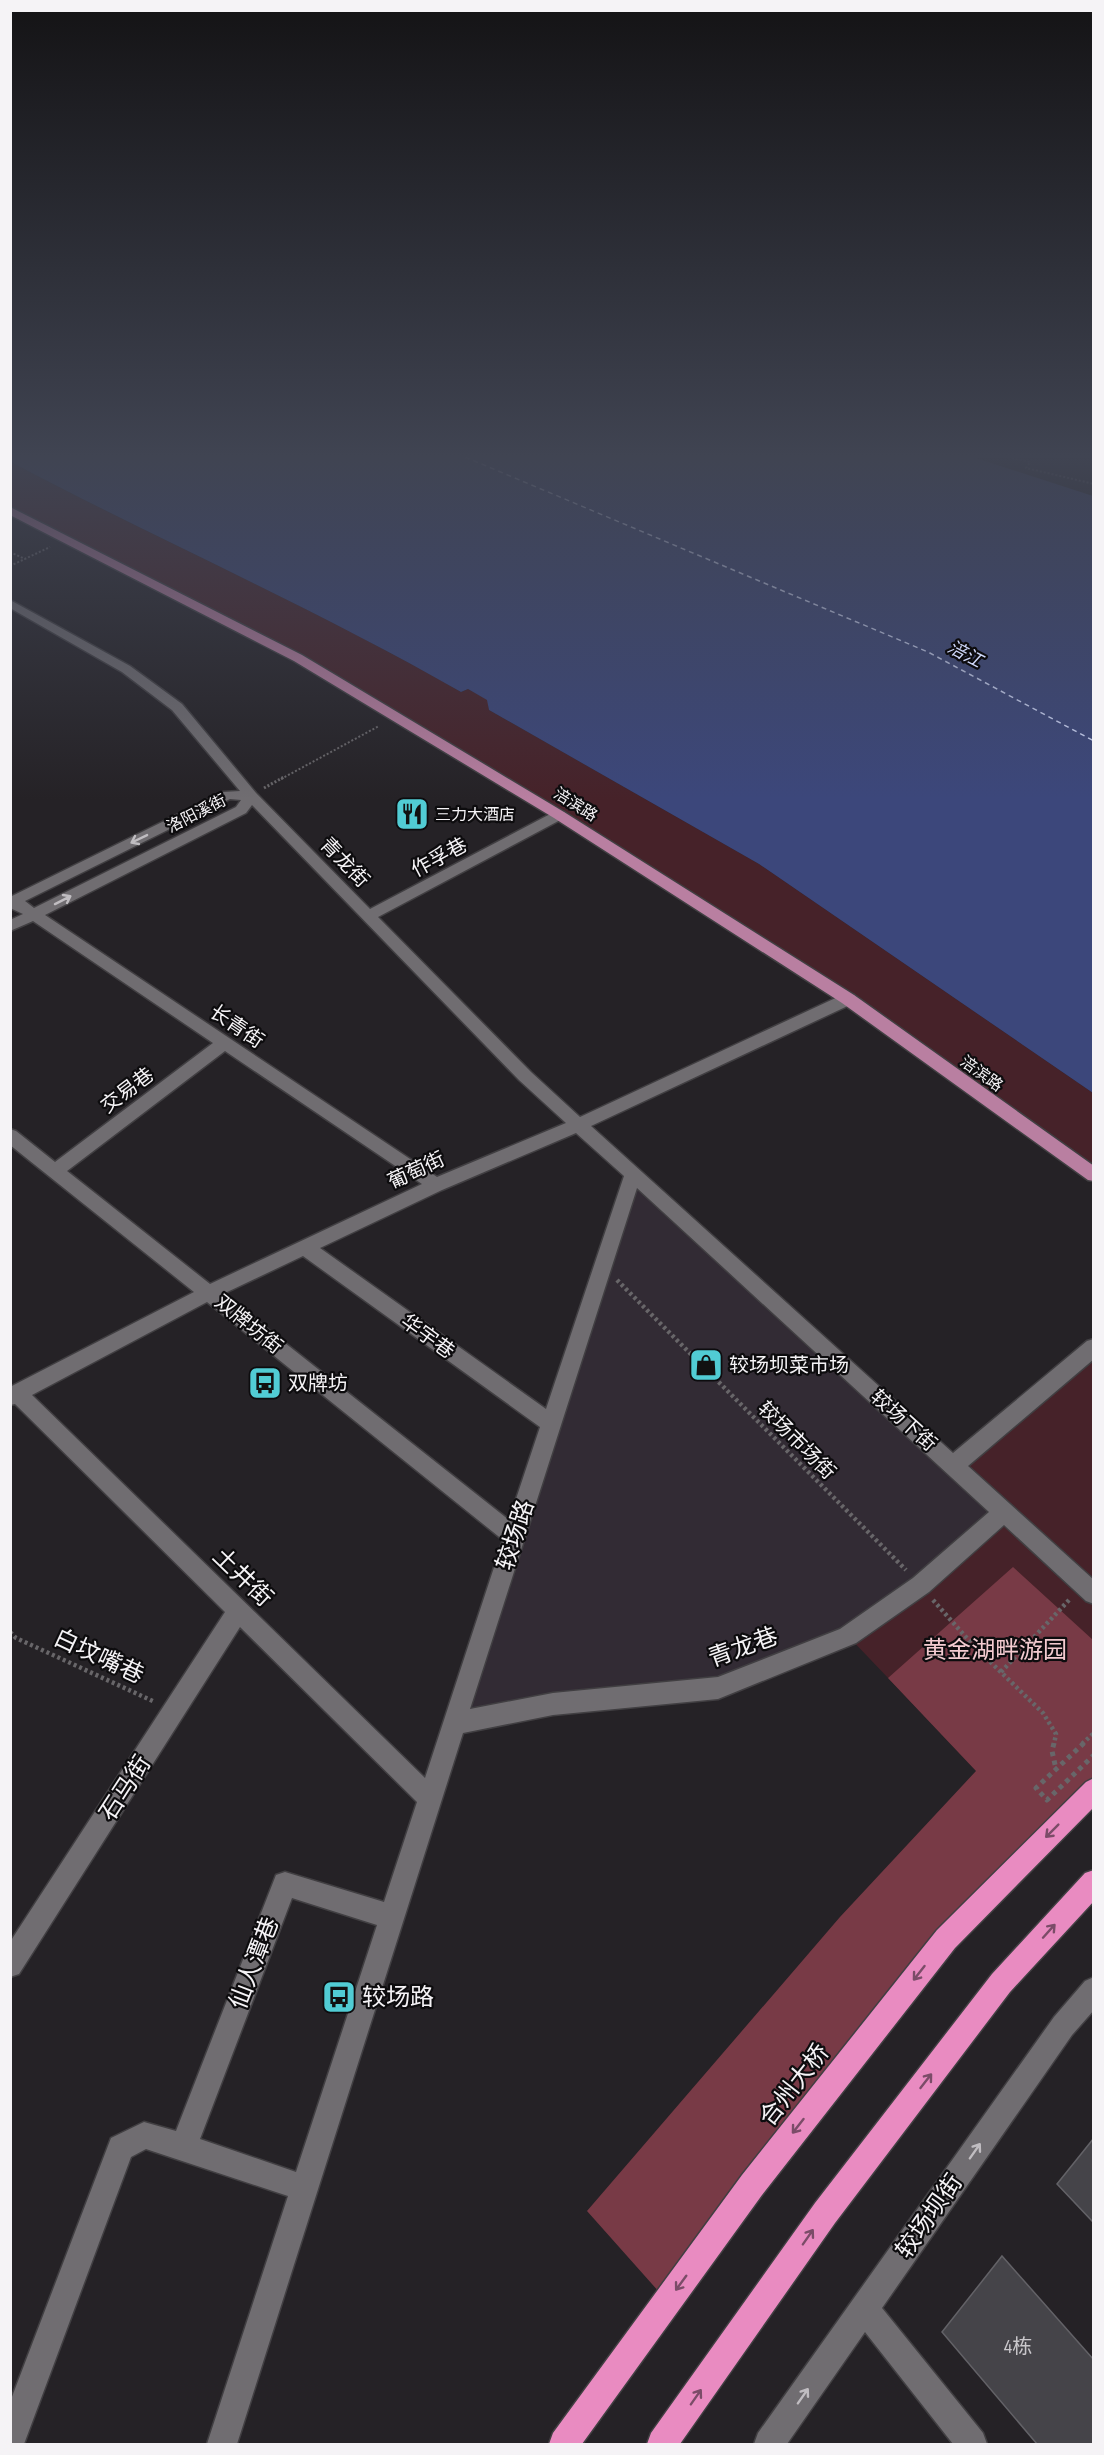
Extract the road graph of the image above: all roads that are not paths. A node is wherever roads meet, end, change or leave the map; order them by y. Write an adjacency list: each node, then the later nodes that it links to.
1 (131, 572): 4 (main road, 涪滨路)
2 (10, 603): 3 (street, 青龙街)
3 (251, 796): 5 (street, 洛阳溪街, one-way to 5); 6 (street, 洛阳溪街, one-way to 3); 7 (street, 青龙街)
4 (559, 815): 7 (street, 作孚巷); 9 (main road, 涪滨路)
5 (12, 902): 6 (street, 长青街)
6 (35, 914): 8 (street, 洛阳溪街); 10 (street, 长青街)
7 (369, 916): 11 (street, 青龙街)
8 (10, 926)
9 (848, 999): 11 (street, 葡萄街); 15 (main road, 涪滨路)
10 (224, 1043): 13 (street, 交易巷); 16 (street, 长青街)
11 (578, 1125): 14 (street, 青龙街); 16 (street, 葡萄街)
12 (10, 1135): 13 (street, 双牌坊街)
13 (55, 1171): 18 (street, 双牌坊街)
14 (633, 1174): 21 (street, 较场路); 22 (street, 较场下街)
15 (1094, 1175)
16 (436, 1185): 17 (street, 葡萄街)
17 (306, 1248): 18 (street, 葡萄街); 21 (street, 华宇巷)
18 (210, 1292): 20 (street, 葡萄街); 24 (street, 双牌坊街)
19 (1094, 1347): 22 (street)
20 (14, 1395): 26 (street, 土井街)
21 (550, 1423): 24 (street, 较场路)
22 (954, 1465): 23 (street, 较场下街)
23 (1004, 1512): 25 (street, 较场下街); 27 (street, 青龙巷)
24 (514, 1536): 27 (street, 较场路)
25 (1088, 1589)
26 (239, 1611): 29 (street, 土井街); 32 (street, 石马街)
27 (455, 1723): 29 (street, 较场路)
28 (1094, 1790): 38 (highway, 合州大桥, one-way to 38)
29 (430, 1799): 31 (street, 较场路)
30 (1094, 1882): 40 (highway, one-way to 30)
31 (392, 1917): 34 (street, 仙人潭巷); 35 (street, 较场路)
32 (10, 1965)
33 (1090, 2002): 36 (street, 较场坝街, one-way to 33)
34 (183, 2147): 35 (street); 37 (street)
35 (304, 2188): 39 (street, 较场路)
36 (864, 2308): 41 (street, 较场坝街, one-way to 36); 42 (street)
37 (10, 2442)
38 (565, 2443)
39 (222, 2445)
40 (663, 2445)
41 (769, 2445)
42 (972, 2445)

